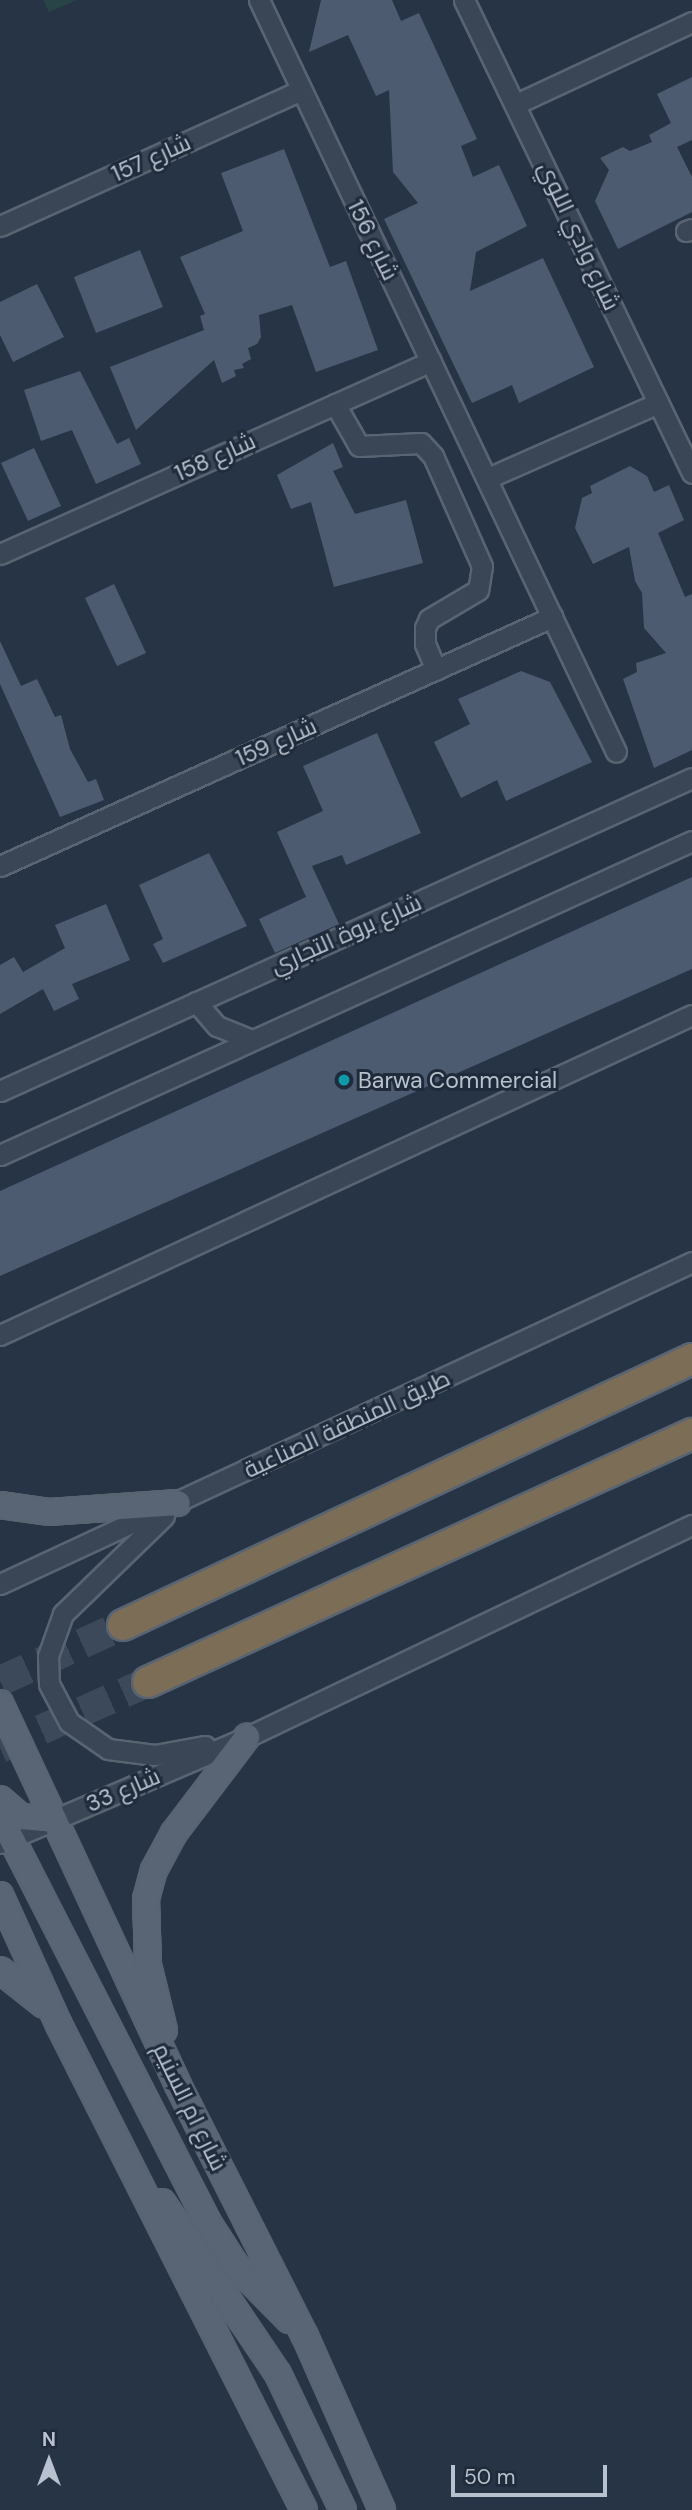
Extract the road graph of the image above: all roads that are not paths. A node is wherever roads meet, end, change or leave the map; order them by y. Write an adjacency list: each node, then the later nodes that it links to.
1 (260, 0): 4 (street, شارع 156)
2 (464, 0): 5 (street, شارع وادي اللوي)
3 (692, 22): 5 (street)
4 (301, 90): 6 (street, شارع 157); 7 (street, شارع 156)
5 (516, 104): 8 (street, شارع وادي اللوي)
6 (0, 226)
7 (430, 361): 9 (street, شارع 158); 11 (street, شارع 156)
8 (658, 403): 10 (street, شارع وادي اللوي); 11 (street)
9 (335, 404): 12 (street, شارع 158); 14 (street)
10 (692, 472)
11 (488, 478): 13 (street, شارع 156)
12 (0, 554)
13 (552, 617): 14 (street, شارع 159); 15 (street, شارع 156)
14 (436, 670): 18 (street, شارع 159)
15 (616, 752)
16 (692, 778): 19 (street, شارع بروة التجاري)
17 (692, 841): 21 (street)
18 (0, 866)
19 (196, 1002): 21 (street); 22 (street, شارع بروة التجاري)
20 (692, 1015): 25 (street)
21 (250, 1039): 23 (street)
22 (0, 1091)
23 (0, 1154)
24 (692, 1262): 28 (street, طريق المنطقة الصناعية)
25 (0, 1335)
26 (692, 1359): 32 (highway)
27 (692, 1434): 33 (highway)
28 (178, 1503): 29 (main road); 31 (street, طريق المنطقة الصناعية); 35 (street)
29 (0, 1505)
30 (692, 1525): 35 (street)
31 (0, 1584)
32 (123, 1625)
33 (148, 1682)
34 (0, 1703): 37 (main road, شارع ام السنيم)
35 (247, 1737): 37 (street, شارع 33); 42 (main road)
36 (0, 1799): 37 (main road)
37 (53, 1820): 38 (street, شارع 33); 42 (main road, شارع ام السنيم)
38 (4, 1833): 44 (main road)
39 (0, 1895): 41 (main road)
40 (0, 1970): 41 (main road)
41 (59, 2025): 43 (main road)
42 (178, 2085): 44 (main road, شارع ام السنيم)
43 (107, 2120): 45 (main road); 46 (main road)
44 (305, 2336): 47 (main road, شارع ام السنيم)
45 (304, 2510)
46 (343, 2510)
47 (382, 2510)

